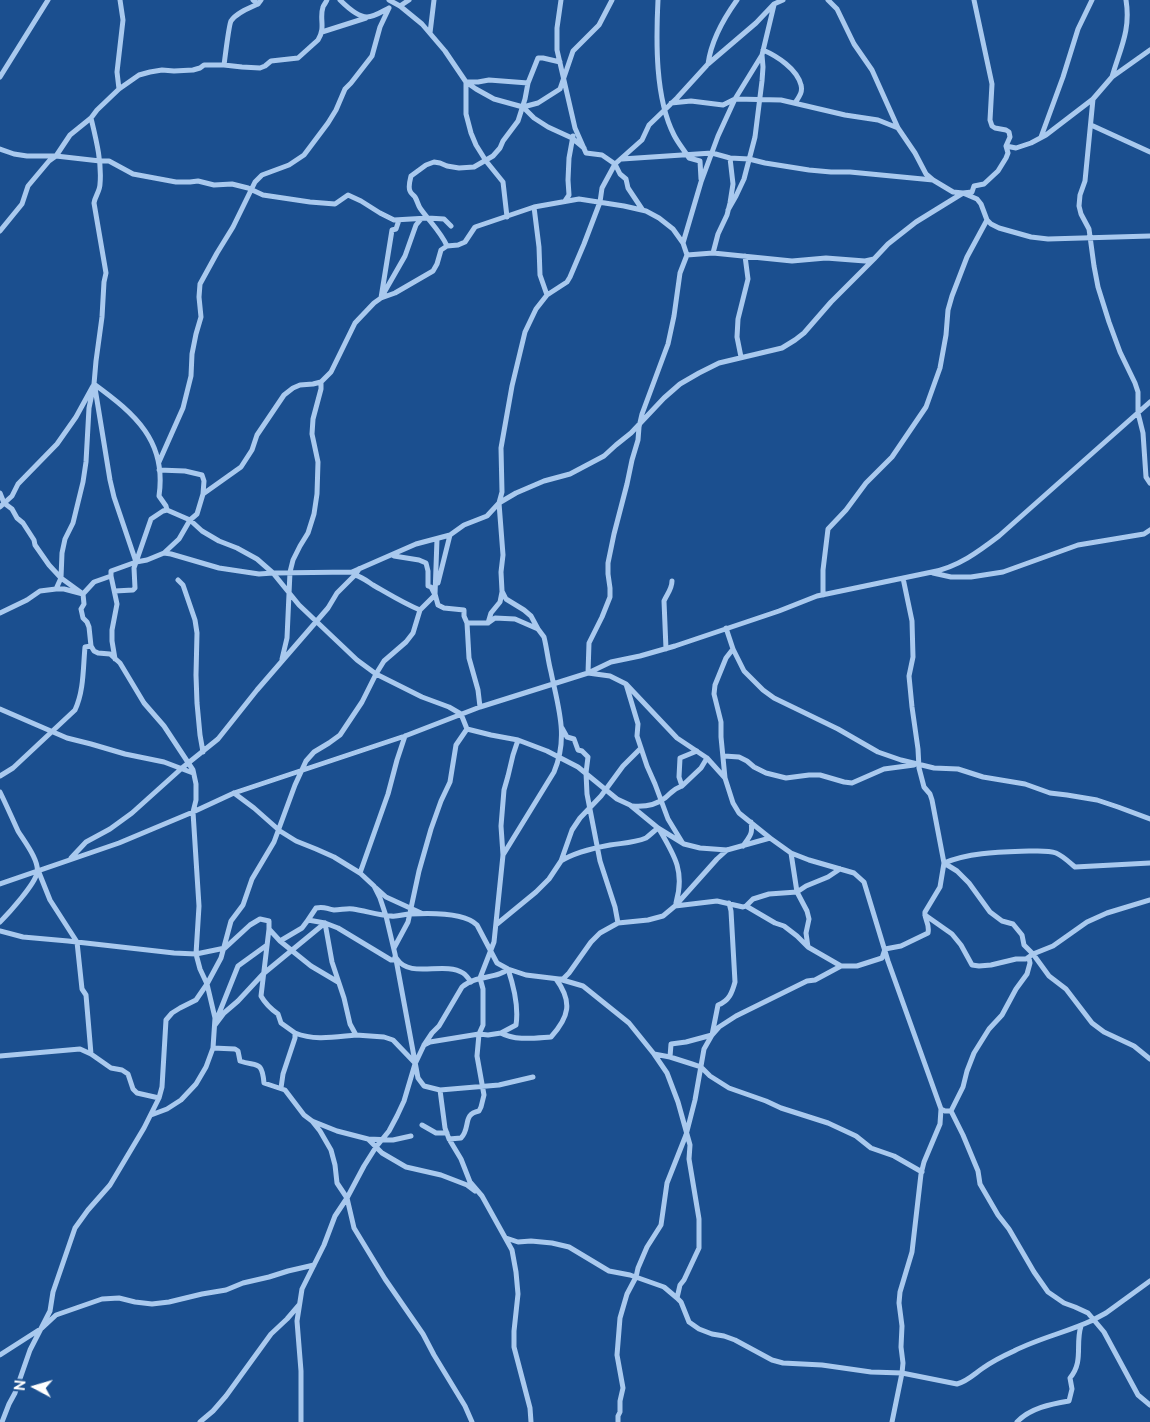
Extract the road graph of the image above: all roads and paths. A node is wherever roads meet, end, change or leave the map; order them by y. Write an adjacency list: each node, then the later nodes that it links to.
1 (48, 0): 29 (street)
2 (120, 0): 34 (street)
3 (328, 0): 22 (street)
4 (340, 0): 21 (street)
5 (389, 0): 19 (street)
6 (409, 0): 19 (street)
7 (434, 0): 23 (street)
8 (561, 0): 26 (street)
9 (612, 0): 31 (street)
10 (658, 0): 41 (street)
11 (737, 0): 28 (street)
12 (783, 0): 18 (street)
13 (828, 0): 45 (street)
14 (974, 0): 48 (street)
15 (1092, 0): 47 (street)
16 (1126, 0): 30 (street)
17 (257, 1): 27 (street)
18 (775, 2): 25 (street); 28 (street)
19 (399, 5): 20 (street); 23 (street)
20 (389, 8): 21 (street); 63 (street)
21 (366, 17): 22 (street)
22 (322, 32): 27 (street)
23 (430, 33): 32 (street)
24 (1150, 50): 30 (street)
25 (763, 53): 36 (street); 37 (street); 39 (street)
26 (560, 62): 31 (street); 33 (street)
27 (224, 64): 34 (street)
28 (708, 64): 38 (street)
29 (0, 77)
30 (1112, 77): 35 (street)
31 (563, 78): 40 (street); 44 (street)
32 (466, 82): 33 (street); 40 (street); 59 (street)
33 (528, 83): 40 (street)
34 (120, 89): 42 (street)
35 (1093, 98): 43 (street); 47 (street)
36 (735, 99): 37 (street); 38 (street); 52 (street)
37 (760, 100): 39 (street); 57 (street)
38 (671, 103): 41 (street)
39 (795, 103): 45 (street)
40 (523, 107): 46 (street); 59 (street)
41 (665, 109): 53 (street); 56 (street)
42 (91, 118): 54 (street); 58 (street)
43 (1090, 125): 51 (street); 78 (street)
44 (575, 128): 46 (street); 49 (street)
45 (898, 128): 61 (street)
46 (572, 138): 49 (street); 65 (street)
47 (1041, 138): 48 (street)
48 (1006, 146): 64 (street)
49 (584, 148): 60 (street)
50 (0, 149): 54 (street)
51 (1150, 152)
52 (712, 153): 53 (street); 55 (street); 62 (street)
53 (686, 154): 56 (street); 62 (street)
54 (56, 156): 58 (street); 76 (street)
55 (730, 158): 57 (street); 69 (street)
56 (621, 159): 60 (street)
57 (748, 159): 61 (street); 69 (street)
58 (100, 161): 63 (street); 89 (street)
59 (486, 161): 70 (street); 71 (street)
60 (615, 164): 66 (street); 68 (street)
61 (933, 180): 64 (street)
62 (701, 182): 79 (street)
63 (250, 189): 73 (street); 93 (street)
64 (963, 193): 74 (street); 84 (street)
65 (565, 201): 66 (street); 67 (street)
66 (600, 202): 68 (street); 85 (street)
67 (534, 207): 70 (street); 85 (street)
68 (642, 209): 79 (street)
69 (728, 210): 81 (street)
70 (507, 216): 80 (street)
71 (428, 218): 72 (street); 75 (street); 80 (street)
72 (421, 219): 73 (street); 86 (street)
73 (399, 220): 86 (street)
74 (987, 220): 78 (street); 124 (street)
75 (451, 226)
76 (0, 232)
77 (1150, 236): 78 (street)
78 (1090, 238): 91 (street)
79 (683, 243): 82 (street)
80 (447, 246): 86 (street)
81 (713, 254): 82 (street); 83 (street)
82 (686, 255): 92 (street)
83 (745, 256): 84 (street); 87 (street)
84 (874, 259): 87 (street)
85 (547, 295): 98 (street)
86 (381, 298): 88 (street)
87 (741, 357): 92 (street)
88 (321, 382): 97 (street); 109 (street)
89 (94, 384): 93 (street); 99 (street); 107 (street); 114 (street)
90 (1150, 402): 91 (street)
91 (1138, 413): 95 (street); 110 (street)
92 (640, 423): 98 (street); 137 (street)
93 (158, 462): 94 (street)
94 (159, 470): 97 (street); 100 (street)
95 (1150, 483)
96 (0, 494): 99 (street)
97 (204, 494): 101 (street)
98 (499, 503): 103 (street); 120 (street)
99 (2, 505): 114 (street)
100 (167, 510): 101 (street); 107 (street)
101 (190, 520): 105 (street); 111 (street)
102 (1150, 530): 110 (street)
103 (450, 535): 104 (street); 123 (street)
104 (437, 540): 106 (street); 123 (street)
105 (164, 553): 107 (street); 111 (street)
106 (391, 556): 108 (street); 123 (street)
107 (136, 562): 113 (street); 119 (street)
108 (360, 569): 109 (street); 112 (street)
109 (290, 572): 111 (street); 121 (street)
110 (932, 572): 115 (street)
111 (273, 573): 121 (street)
112 (355, 575): 125 (street); 127 (street)
113 (111, 576): 119 (street); 122 (street)
114 (61, 578): 118 (street); 122 (street)
115 (903, 578): 124 (street); 156 (street)
116 (178, 580): 151 (street)
117 (672, 581): 133 (street)
118 (56, 589): 122 (street); 126 (street)
119 (115, 591): 135 (street)
120 (502, 592): 129 (street); 131 (street)
121 (289, 593): 127 (street); 136 (street)
122 (83, 594): 132 (street)
123 (435, 595): 125 (street); 128 (street)
124 (823, 595): 130 (street)
125 (420, 610): 138 (street)
126 (0, 613)
127 (317, 621): 136 (street); 138 (street)
128 (467, 623): 129 (street); 141 (street)
129 (488, 623): 131 (street)
130 (726, 628): 133 (street); 134 (street)
131 (538, 629): 139 (street)
132 (91, 646): 135 (street); 146 (street)
133 (666, 648): 137 (street)
134 (734, 649): 152 (street); 156 (street)
135 (116, 659): 155 (street)
136 (282, 661): 151 (street)
137 (588, 673): 139 (street); 140 (street)
138 (376, 674): 143 (street); 158 (street)
139 (554, 683): 141 (street); 144 (street)
140 (626, 684): 149 (street); 150 (street)
141 (480, 707): 143 (street)
142 (0, 709): 146 (street)
143 (461, 714): 145 (street); 147 (street)
144 (562, 728): 153 (street); 160 (street)
145 (468, 729): 148 (street); 196 (street)
146 (52, 732): 157 (street); 161 (street)
147 (405, 736): 158 (street); 188 (street)
148 (518, 740): 153 (street); 181 (street)
149 (641, 748): 164 (street); 167 (street)
150 (697, 751): 154 (street); 163 (street)
151 (203, 752): 155 (street)
152 (724, 756): 156 (street); 162 (street)
153 (560, 758): 160 (street); 181 (street)
154 (707, 758): 162 (street); 163 (street)
155 (188, 764): 157 (street); 159 (street)
156 (919, 764): 171 (street); 184 (street)
157 (182, 768): 159 (street); 182 (street)
158 (301, 770): 166 (street); 174 (street)
159 (193, 773): 170 (street)
160 (586, 773): 164 (street); 169 (street)
161 (0, 776)
162 (725, 778): 172 (street)
163 (682, 786): 167 (street)
164 (605, 790): 168 (street); 169 (street)
165 (0, 792): 187 (street)
166 (234, 793): 170 (street); 174 (street)
167 (661, 800): 168 (street); 176 (street)
168 (630, 805): 173 (street)
169 (590, 808): 178 (street); 183 (street)
170 (193, 812): 182 (street); 215 (street)
171 (1150, 819)
172 (751, 822): 175 (street); 177 (street)
173 (658, 828): 176 (street); 178 (street); 194 (street)
174 (278, 830): 188 (street); 210 (street)
175 (770, 838): 177 (street); 180 (street)
176 (684, 844): 179 (street)
177 (743, 846): 179 (street)
178 (598, 848): 183 (street); 202 (street)
179 (727, 850): 194 (street)
180 (791, 853): 186 (street); 191 (street)
181 (503, 855): 203 (street)
182 (69, 860): 187 (street)
183 (561, 861): 203 (street)
184 (944, 863): 185 (street); 197 (street); 216 (street)
185 (1150, 863)
186 (840, 869): 191 (street); 213 (street)
187 (38, 870): 189 (street); 200 (street); 207 (street)
188 (360, 873): 190 (street)
189 (0, 884)
190 (374, 886): 196 (street); 198 (street)
191 (797, 892): 195 (street); 209 (street)
192 (1150, 900): 216 (street)
193 (728, 903): 194 (street); 195 (street); 231 (street)
194 (675, 906): 202 (street)
195 (746, 906): 209 (street)
196 (410, 911): 198 (street); 211 (street); 212 (street)
197 (925, 914): 213 (street); 216 (street)
198 (386, 916): 199 (street); 211 (street)
199 (308, 920): 201 (street); 206 (street)
200 (0, 922)
201 (325, 923): 214 (street); 217 (street); 223 (street)
202 (618, 923): 222 (street)
203 (497, 924): 212 (street)
204 (269, 929): 206 (street); 208 (street); 210 (street)
205 (0, 931): 207 (street)
206 (280, 941): 214 (street)
207 (76, 942): 215 (street); 234 (street)
208 (267, 945): 220 (street); 226 (street)
209 (808, 947): 218 (street)
210 (225, 948): 215 (street); 225 (street)
211 (394, 948): 217 (street)
212 (491, 949): 219 (street); 221 (street)
213 (885, 949): 218 (street); 246 (street)
214 (292, 950): 220 (street); 223 (street)
215 (196, 954): 225 (street)
216 (1031, 956): 238 (street); 247 (street)
217 (395, 957): 224 (street); 239 (street)
218 (841, 966): 231 (street)
219 (508, 969): 221 (street); 222 (street); 228 (street)
220 (263, 974): 226 (street); 227 (street)
221 (480, 978): 224 (street); 229 (street)
222 (558, 979): 228 (street); 235 (street)
223 (338, 982): 230 (street)
224 (471, 982): 232 (street)
225 (207, 984): 226 (street); 245 (street)
226 (214, 1027): 233 (street)
227 (295, 1032): 230 (street); 243 (street)
228 (501, 1033): 229 (street)
229 (479, 1034): 232 (street); 242 (street)
230 (356, 1035): 239 (street)
231 (712, 1035): 237 (street); 240 (street)
232 (424, 1045): 239 (street)
233 (213, 1048): 243 (street); 248 (street)
234 (91, 1054): 236 (street); 245 (street)
235 (654, 1054): 237 (street); 251 (street)
236 (0, 1056)
237 (670, 1057): 240 (street)
238 (1150, 1059)
239 (415, 1064): 244 (street); 255 (street)
240 (701, 1067): 251 (street); 257 (street)
241 (533, 1077): 242 (street)
242 (483, 1086): 244 (street); 253 (street)
243 (280, 1088): 249 (street)
244 (440, 1090): 253 (street)
245 (159, 1098): 248 (street)
246 (941, 1109): 247 (street); 257 (street)
247 (951, 1111): 266 (street)
248 (151, 1115): 268 (street)
249 (312, 1121): 254 (street); 259 (street)
250 (422, 1125): 253 (street)
251 (686, 1135): 262 (street); 264 (street)
252 (411, 1136): 255 (street)
253 (448, 1136): 258 (street)
254 (368, 1139): 255 (street); 256 (street)
255 (382, 1140): 256 (street)
256 (376, 1147): 258 (street); 259 (street)
257 (922, 1172): 270 (street)
258 (482, 1196): 260 (street)
259 (347, 1198): 261 (street); 275 (street)
260 (506, 1238): 262 (street); 276 (street)
261 (314, 1265): 265 (street); 268 (street)
262 (636, 1277): 264 (street); 277 (street)
263 (1150, 1281): 266 (street)
264 (677, 1298): 270 (street)
265 (299, 1305): 273 (street); 274 (street)
266 (1094, 1320): 267 (street); 271 (street)
267 (1080, 1326): 270 (street); 279 (street)
268 (42, 1328): 269 (street); 272 (street)
269 (0, 1355)
270 (902, 1373): 278 (street)
271 (1150, 1405)
272 (2, 1422)
273 (200, 1422)
274 (301, 1422)
275 (472, 1422)
276 (531, 1422)
277 (618, 1422)
278 (892, 1422)
279 (1017, 1422)

